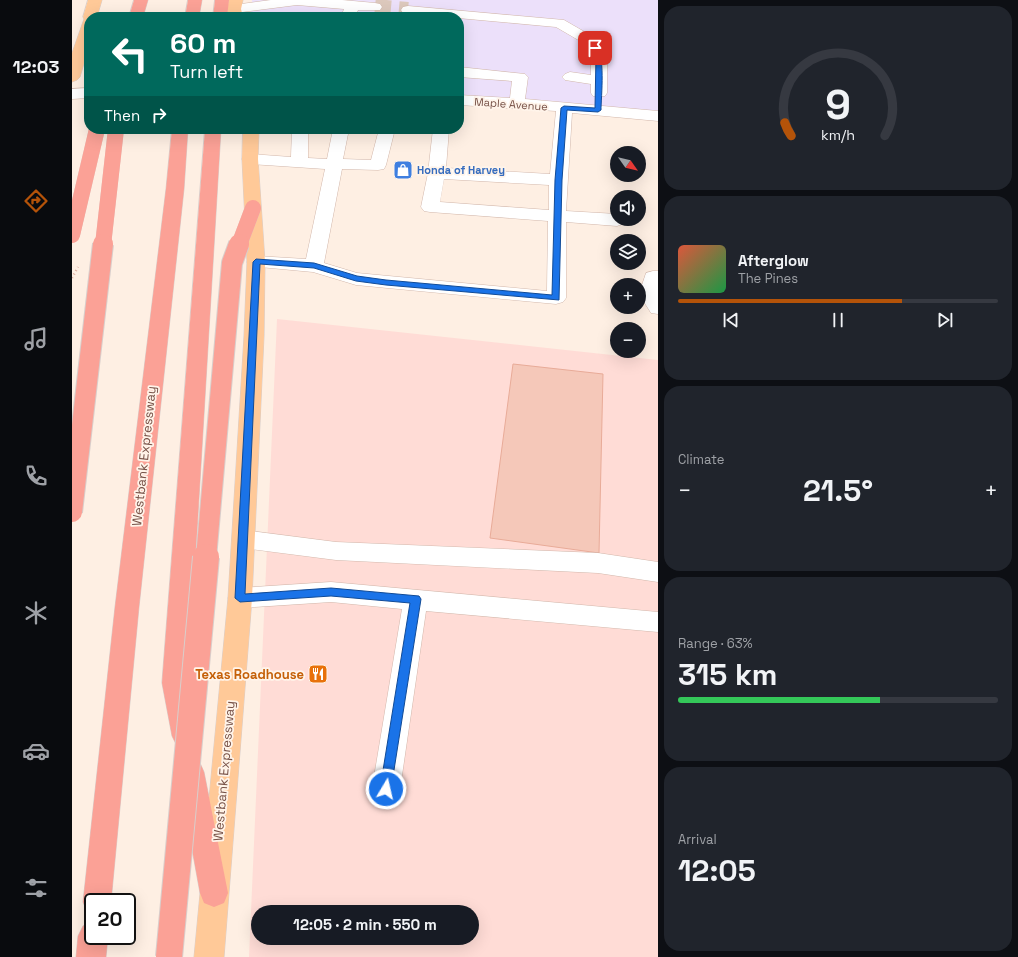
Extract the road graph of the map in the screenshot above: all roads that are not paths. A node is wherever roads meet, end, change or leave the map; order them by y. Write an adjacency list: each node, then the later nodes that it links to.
1 (95, 0): 8 (main road)
2 (195, 0): 9 (highway)
3 (222, 0): 10 (highway)
4 (375, 7): 7 (street)
5 (235, 9): 7 (street)
6 (408, 10): 11 (street)
7 (350, 11)
8 (92, 12)
9 (193, 12)
10 (221, 12)
11 (431, 12)
12 (464, 15): 17 (street)
13 (84, 40): 15 (main road)
14 (464, 72): 21 (street)
15 (72, 77)
16 (570, 77): 17 (street)
17 (599, 80): 23 (street)
18 (84, 93): 19 (street)
19 (72, 94)
20 (464, 100): 21 (street, Maple Avenue)
21 (517, 103): 22 (street, Maple Avenue)
22 (564, 108): 23 (street, Maple Avenue); 38 (street)
23 (598, 110): 24 (street, Maple Avenue)
24 (658, 116)
25 (96, 134): 42 (highway, bridge)
26 (115, 134): 47 (highway, bridge)
27 (180, 134): 54 (highway, Westbank Expressway)
28 (213, 134): 55 (highway)
29 (251, 134): 34 (main road, Westbank Expressway)
30 (300, 134): 35 (street)
31 (340, 134): 36 (street)
32 (386, 134): 36 (street)
33 (441, 134): 37 (street)
34 (250, 159): 35 (street); 39 (main road, Westbank Expressway)
35 (299, 163): 36 (street)
36 (334, 164): 44 (street)
37 (437, 173): 38 (street); 40 (street)
38 (558, 180): 40 (street)
39 (253, 208): 43 (main road, Westbank Expressway); 58 (highway, bridge)
40 (557, 216): 41 (street); 44 (street)
41 (610, 220)
42 (72, 235)
43 (256, 262): 44 (street); 48 (main road, Westbank Expressway)
44 (314, 266)
45 (658, 277): 46 (street)
46 (658, 308)
47 (72, 512)
48 (243, 539): 49 (street); 50 (main road, Westbank Expressway)
49 (658, 572)
50 (240, 598): 51 (street); 55 (main road, Westbank Expressway)
51 (416, 599): 52 (street); 53 (street)
52 (658, 622)
53 (386, 789)
54 (98, 893)
55 (214, 893): 59 (main road, Westbank Expressway)
56 (93, 945): 57 (highway)
57 (91, 957)
58 (169, 957)
59 (209, 957)

